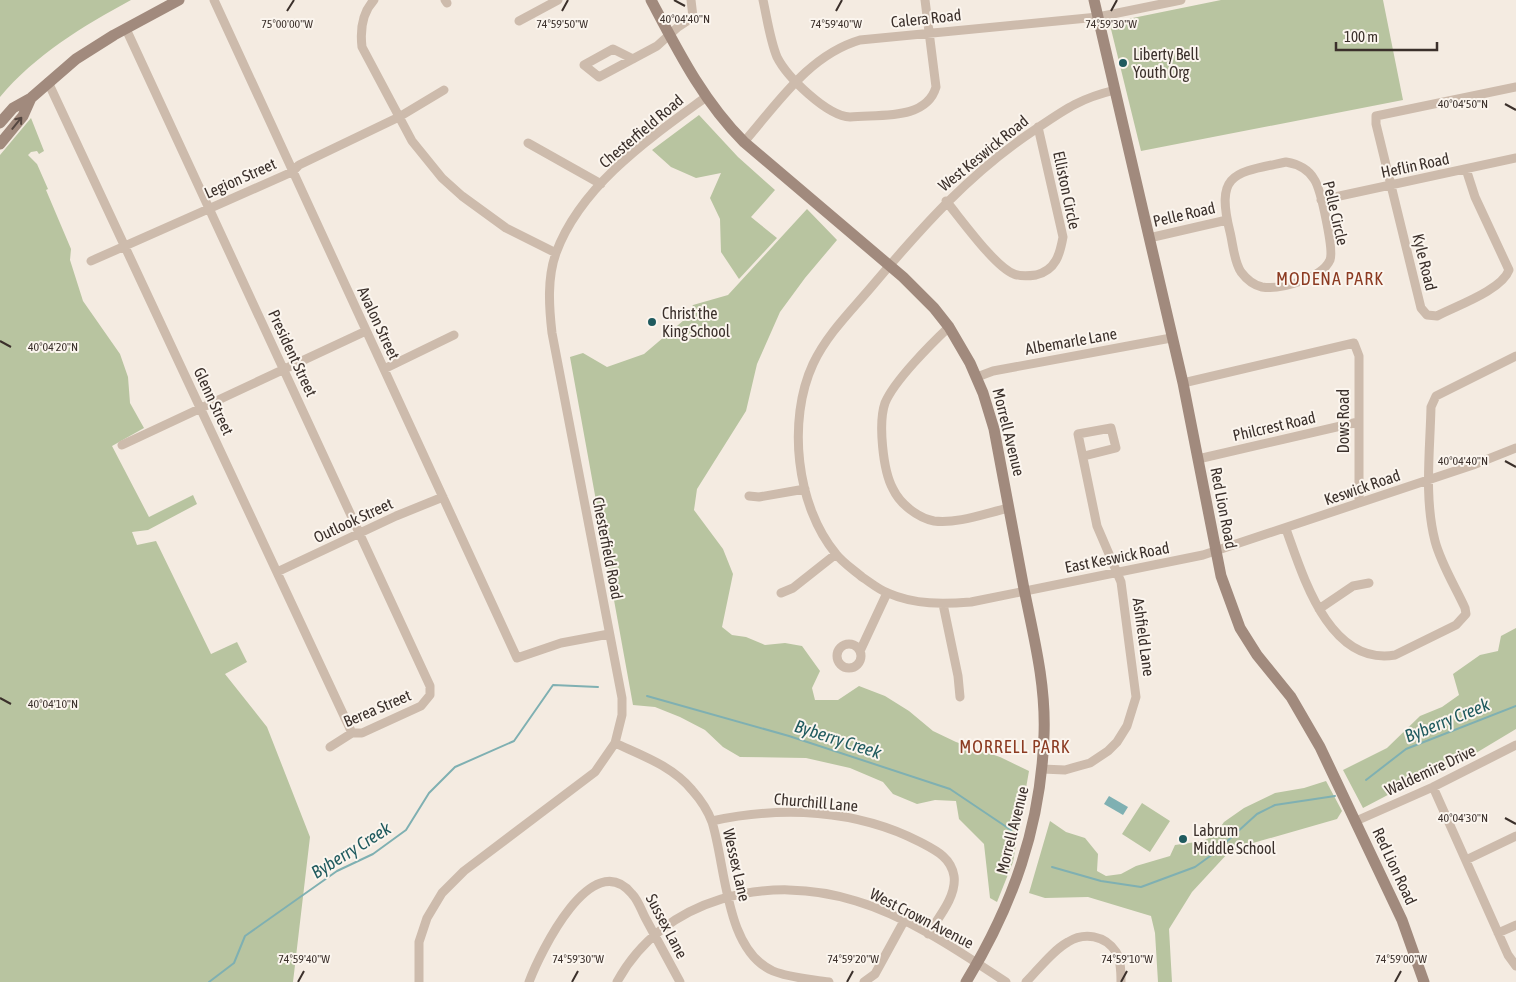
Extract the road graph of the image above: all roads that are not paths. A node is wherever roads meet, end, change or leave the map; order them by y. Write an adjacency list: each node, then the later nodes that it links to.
1 (179, 0): 13 (street)
2 (214, 0): 32 (street, Avalon Street)
3 (374, 0): 24 (street)
4 (651, 0): 15 (street, Morrell Avenue)
5 (691, 0): 15 (street)
6 (763, 0): 18 (street)
7 (925, 0): 14 (street)
8 (1094, 0): 11 (street, Red Lion Road)
9 (1181, 0): 11 (street, Calera Road)
10 (557, 1): 12 (street)
11 (1098, 17): 14 (street, Calera Road); 21 (street, Red Lion Road)
12 (519, 21)
13 (126, 29): 17 (street); 37 (street, President Street)
14 (929, 32): 18 (street, Calera Road); 18 (street)
15 (669, 35): 16 (street); 22 (street, Morrell Avenue)
16 (633, 59): 16 (street)
17 (48, 82): 23 (street); 40 (street, Glenn Street)
18 (797, 82): 27 (street, Calera Road)
19 (1516, 87): 34 (street, Kyle Road)
20 (444, 90): 24 (street, Legion Street)
21 (1115, 90): 26 (street, West Keswick Road); 39 (street, Red Lion Road)
22 (706, 97): 27 (street, Morrell Avenue); 33 (street, Chesterfield Road)
23 (31, 98): 25 (street); 28 (street, one-way to 23)
24 (399, 117): 32 (street, Legion Street); 41 (street)
25 (0, 124)
26 (1038, 127): 36 (street, West Keswick Road); 36 (street, Elliston Circle)
27 (744, 142): 43 (street, Morrell Avenue)
28 (0, 144)
29 (528, 144): 33 (street)
30 (1516, 158): 31 (street, Heflin Road)
31 (1466, 169): 34 (street, Heflin Road); 34 (street, Kyle Road)
32 (292, 172): 37 (street, Legion Street); 45 (street, Avalon Street)
33 (601, 184): 41 (street, Chesterfield Road)
34 (1391, 185): 35 (street, Heflin Road)
35 (1321, 200): 38 (street, Pelle Circle); 38 (street, Pelle Circle)
36 (946, 201): 43 (street, West Keswick Road)
37 (209, 209): 40 (street, Legion Street); 49 (street, President Street)
38 (1227, 220): 39 (street, Pelle Road)
39 (1149, 238): 47 (street, Red Lion Road)
40 (126, 247): 42 (street, Legion Street); 53 (street, Glenn Street)
41 (556, 253): 77 (street, Chesterfield Road)
42 (91, 262)
43 (889, 265): 44 (street, Morrell Avenue); 60 (street, West Keswick Road)
44 (949, 327): 51 (street, Morrell Avenue); 64 (street)
45 (366, 331): 49 (street); 50 (street, Avalon Street)
46 (454, 335): 50 (street)
47 (1171, 338): 51 (street, Albemarle Lane); 52 (street, Red Lion Road)
48 (1516, 356): 59 (street)
49 (284, 369): 53 (street); 66 (street, President Street)
50 (384, 369): 62 (street, Avalon Street)
51 (977, 377): 64 (street, Morrell Avenue)
52 (1183, 383): 54 (street, Dows Road); 58 (street, Red Lion Road)
53 (201, 408): 55 (street); 69 (street, Glenn Street)
54 (1358, 422): 58 (street, Philcrest Road); 63 (street, Dows Road)
55 (122, 445)
56 (1516, 448): 59 (street, Keswick Road)
57 (1084, 456): 70 (street, Ashfield Lane)
58 (1198, 459): 67 (street, Red Lion Road)
59 (1430, 479): 63 (street, Keswick Road); 76 (street)
60 (805, 488): 61 (street); 68 (street, East Keswick Road)
61 (749, 496)
62 (444, 497): 66 (street, Outlook Street); 77 (street, Avalon Street)
63 (1359, 503): 65 (street, Keswick Road)
64 (1009, 508): 72 (street, Morrell Avenue)
65 (1286, 529): 67 (street, Keswick Road); 76 (street)
66 (360, 534): 69 (street, Outlook Street); 79 (street, President Street)
67 (1216, 551): 70 (street, East Keswick Road); 88 (street, Red Lion Road)
68 (836, 554): 73 (street); 74 (street, East Keswick Road)
69 (277, 572): 81 (street, Glenn Street)
70 (1117, 572): 72 (street, East Keswick Road); 85 (street, Ashfield Lane)
71 (1368, 583): 76 (street)
72 (1025, 591): 75 (street, East Keswick Road); 85 (street, Morrell Avenue)
73 (781, 593)
74 (887, 593): 75 (street, East Keswick Road); 78 (street)
75 (943, 604): 80 (street)
76 (1319, 609)
77 (609, 634): 82 (street, Chesterfield Road)
78 (860, 651)
79 (431, 691): 81 (street, Berea Street)
80 (960, 697)
81 (352, 733): 84 (street, Berea Street)
82 (615, 744): 87 (street, Wessex Lane); 99 (street, Chesterfield Road)
83 (1516, 745): 86 (street, Waldemire Drive)
84 (330, 746)
85 (1042, 769): 97 (street, Morrell Avenue)
86 (1433, 787): 88 (street, Waldemire Drive); 90 (street)
87 (712, 820): 91 (street, Wessex Lane); 95 (street, Churchill Lane)
88 (1356, 821): 109 (street, Red Lion Road)
89 (1516, 836): 90 (street)
90 (1466, 860): 94 (street)
91 (729, 897): 92 (street, West Crown Avenue); 96 (street, West Crown Avenue); 103 (street, Wessex Lane)
92 (904, 921): 95 (street, West Crown Avenue); 104 (street)
93 (1516, 925): 94 (street)
94 (1498, 933): 98 (street)
95 (928, 934): 97 (street, West Crown Avenue)
96 (654, 935): 100 (street, Sussex Lane); 101 (street, West Crown Avenue); 102 (street, Sussex Lane)
97 (977, 964): 105 (street, Morrell Avenue); 106 (street, West Crown Avenue)
98 (1516, 966)
99 (419, 982)
100 (529, 982)
101 (617, 982)
102 (680, 982)
103 (829, 982)
104 (864, 982)
105 (966, 982)
106 (1006, 982)
107 (1026, 982): 108 (street)
108 (1121, 982)
109 (1424, 982)

